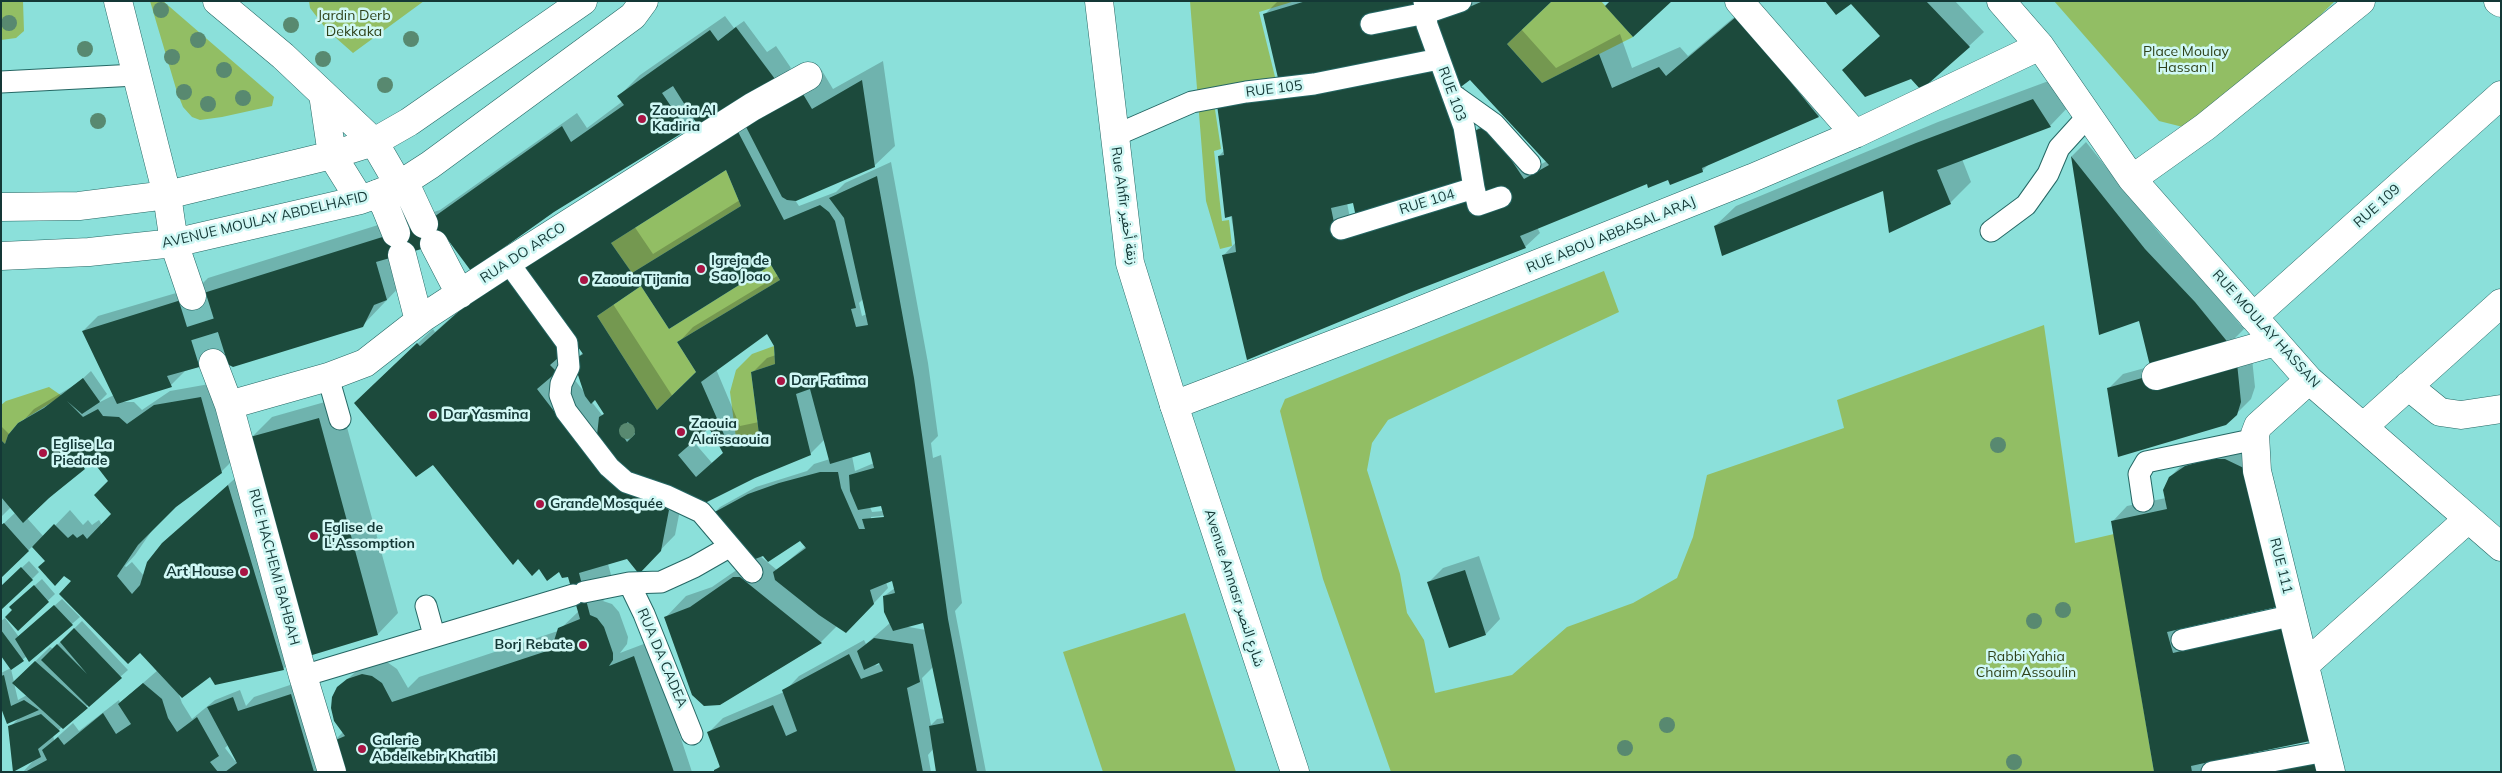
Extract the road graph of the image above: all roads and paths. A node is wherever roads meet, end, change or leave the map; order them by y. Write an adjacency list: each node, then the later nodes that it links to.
1 (118, 1): 14 (street)
2 (217, 1): 17 (street)
3 (583, 1): 23 (street)
4 (644, 1): 28 (street, AVENUE MOULAY ABDELHAFID)
5 (1099, 1): 22 (street, Rue Ahfir زنقة أحفير)
6 (1461, 1): 10 (lane)
7 (1739, 1): 21 (street)
8 (2001, 1): 12 (street, RUE MOULAY HASSAN)
9 (2361, 1): 26 (street)
10 (1425, 7): 11 (lane); 13 (lane, RUE 103)
11 (1371, 24)
12 (2040, 46): 20 (street, RUE MOULAY HASSAN); 21 (street, RUE ABOU ABBASAL ARAJ)
13 (1439, 59): 18 (lane, RUE 103); 22 (lane, RUE 105)
14 (136, 74): 16 (lane); 29 (street)
15 (808, 76): 36 (street, RUA DO ARCO)
16 (1, 82)
17 (323, 94): 23 (street); 24 (street)
18 (1452, 94): 25 (lane); 27 (lane, RUE 103)
19 (2501, 95): 40 (street, RUE 109)
20 (2088, 116): 26 (street, RUE MOULAY HASSAN); 33 (lane)
21 (1855, 134): 49 (street, RUE ABOU ABBASAL ARAJ)
22 (1114, 136): 49 (street, Rue Ahfir زنقة أحفير)
23 (374, 142): 24 (street); 28 (street)
24 (332, 155): 28 (street); 29 (street)
25 (1530, 164)
26 (2132, 179): 40 (street, RUE MOULAY HASSAN)
27 (1474, 188): 30 (lane, RUE 104); 32 (lane, RUE 104)
28 (385, 190): 34 (street, AVENUE MOULAY ABDELHAFID); 37 (street); 41 (street)
29 (166, 195): 31 (street); 34 (street)
30 (1501, 197)
31 (1, 207)
32 (1341, 229)
33 (1991, 231)
34 (174, 243): 35 (street, AVENUE MOULAY ABDELHAFID); 38 (street)
35 (1, 256)
36 (508, 262): 37 (street, RUA DO ARCO); 56 (lane)
37 (460, 294): 41 (street, RUA DO ARCO)
38 (192, 296)
39 (2501, 303): 47 (street)
40 (2253, 317): 42 (street, RUE MOULAY HASSAN)
41 (419, 321): 44 (street, RUA DO ARCO)
42 (2275, 342): 45 (street); 46 (street, RUE MOULAY HASSAN)
43 (214, 362): 48 (street, RUE HACHEMI BAHBAH)
44 (328, 376): 48 (street, RUA DO ARCO); 51 (lane)
45 (2156, 376)
46 (2309, 380): 52 (street, RUE MOULAY HASSAN); 53 (street, RUE 111)
47 (2408, 386): 50 (street); 52 (street)
48 (229, 405): 65 (street, RUE HACHEMI BAHBAH)
49 (1174, 405): 69 (street, Avenue Annasr شارع النصر)
50 (2501, 409)
51 (340, 419)
52 (2362, 427): 55 (street, RUE MOULAY HASSAN)
53 (2256, 439): 54 (lane); 61 (street, RUE 111)
54 (2144, 501)
55 (2468, 518): 57 (street, RUE MOULAY HASSAN); 64 (street)
56 (729, 547): 58 (lane); 59 (lane)
57 (2501, 547)
58 (752, 572)
59 (629, 583): 62 (lane); 66 (lane, RUA DA CADEA)
60 (426, 606): 62 (lane)
61 (2294, 615): 63 (lane); 64 (street, RUE 111)
62 (434, 635): 65 (lane)
63 (2182, 640)
64 (2306, 664): 67 (street, RUE 111)
65 (303, 676): 68 (street, RUE HACHEMI BAHBAH)
66 (692, 734)
67 (2328, 761): 70 (lane)
68 (332, 772)
69 (1294, 772)
70 (2212, 772)

